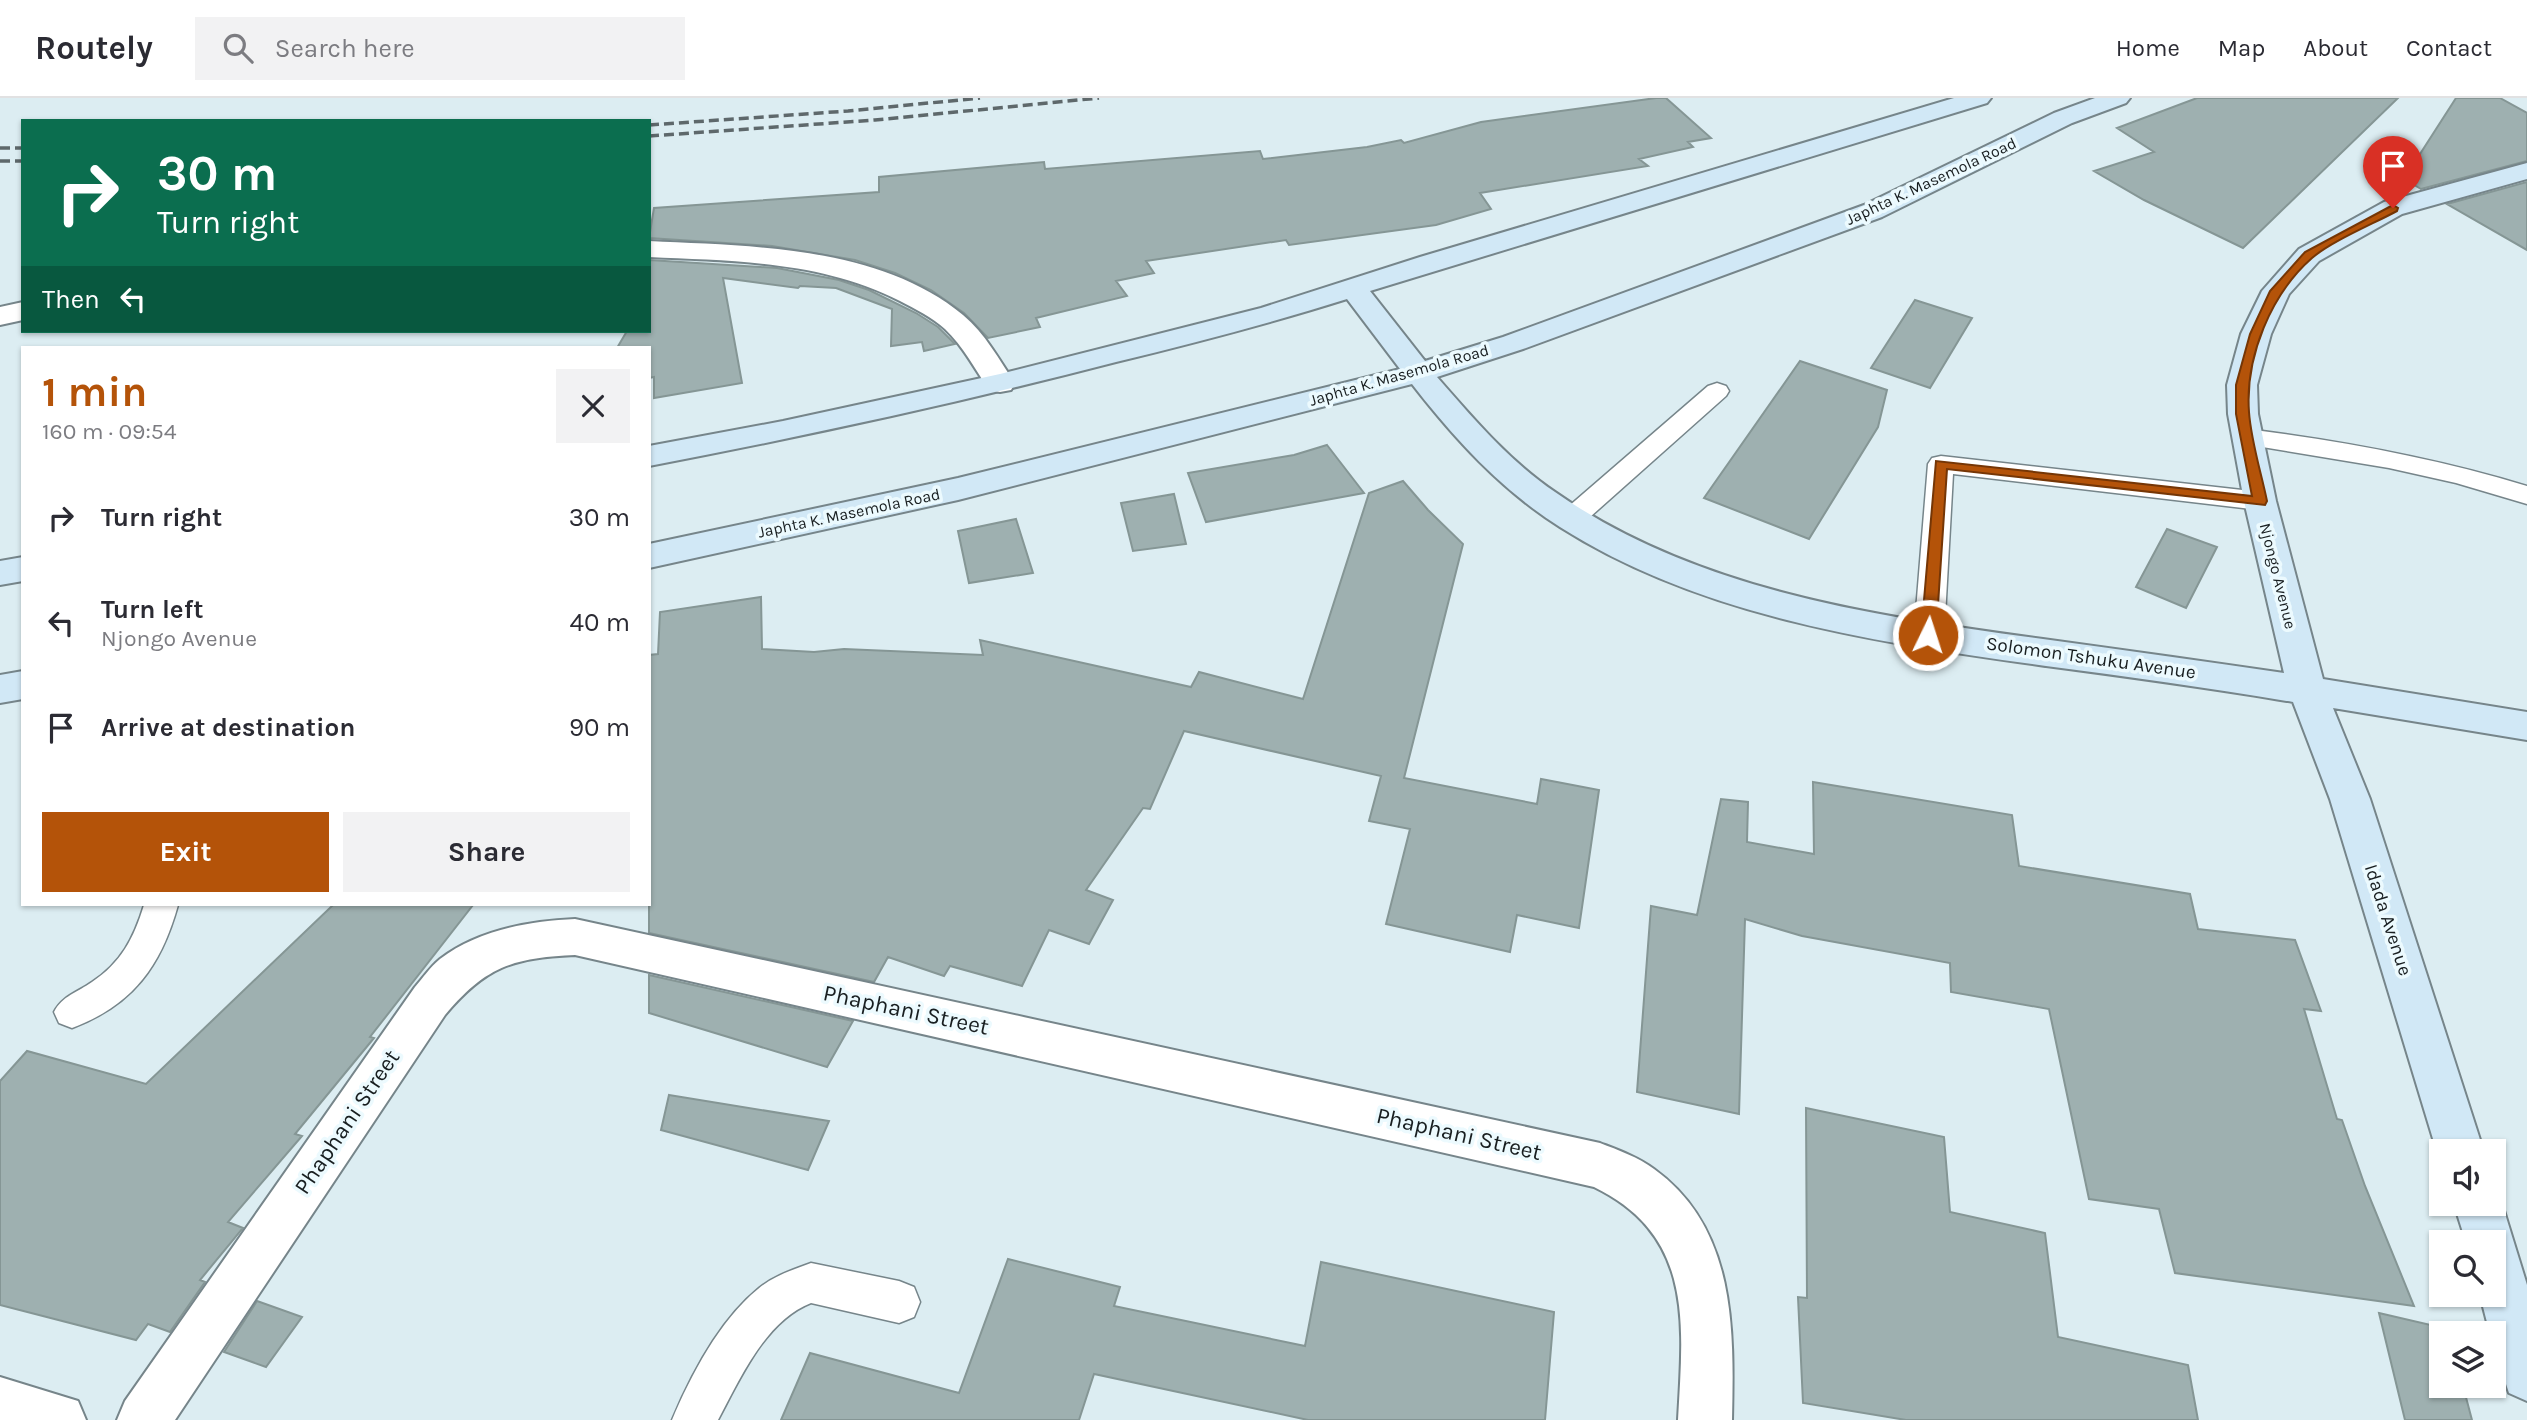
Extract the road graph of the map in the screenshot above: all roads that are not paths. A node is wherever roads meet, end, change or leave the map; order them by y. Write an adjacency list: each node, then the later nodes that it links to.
1 (1979, 98): 5 (main road)
2 (2118, 98): 8 (main road, Japhta K. Masemola Road)
3 (2527, 171): 11 (main road, Njongo Avenue)
4 (651, 249): 9 (street)
5 (1353, 288): 8 (main road, Solomon Tshuku Avenue); 9 (main road)
6 (21, 311): 7 (street)
7 (0, 316)
8 (1419, 373): 15 (main road, Solomon Tshuku Avenue); 16 (main road, Japhta K. Masemola Road)
9 (1000, 383): 12 (main road)
10 (1717, 391): 15 (lane)
11 (2247, 437): 13 (lane); 14 (main road, Njongo Avenue)
12 (651, 456)
13 (2527, 495)
14 (2260, 501): 19 (lane); 22 (main road, Njongo Avenue)
15 (1571, 519): 19 (main road, Solomon Tshuku Avenue)
16 (651, 556)
17 (21, 569): 18 (main road)
18 (0, 573)
19 (1928, 635): 22 (main road, Solomon Tshuku Avenue)
20 (21, 684): 21 (main road)
21 (0, 689)
22 (2307, 690): 23 (main road, Solomon Tshuku Avenue); 26 (main road, Idada Avenue)
23 (2527, 726)
24 (161, 906): 25 (lane)
25 (72, 1012)
26 (2457, 1139)
27 (2506, 1299): 29 (main road)
28 (899, 1302): 33 (lane)
29 (2527, 1375)
30 (0, 1403): 31 (street)
31 (59, 1420)
32 (144, 1420): 34 (street, Phaphani Street)
33 (694, 1420)
34 (1705, 1420)

